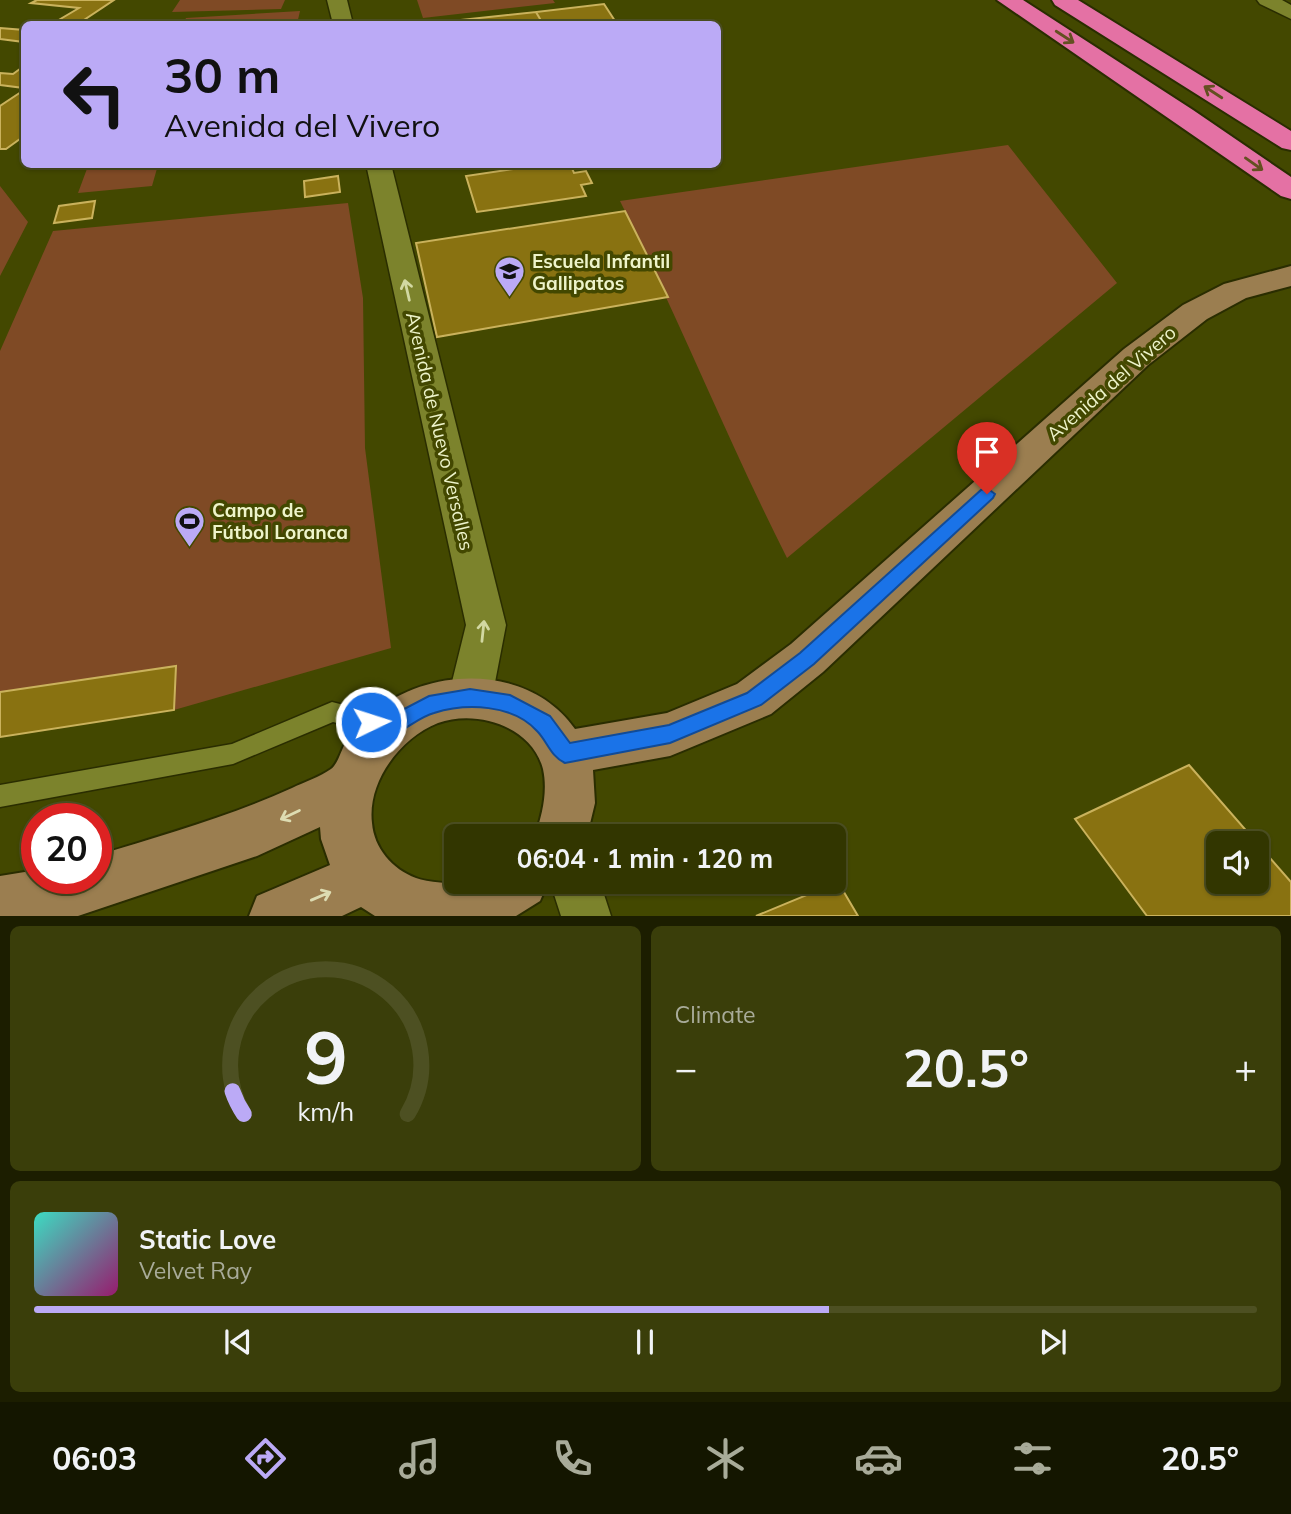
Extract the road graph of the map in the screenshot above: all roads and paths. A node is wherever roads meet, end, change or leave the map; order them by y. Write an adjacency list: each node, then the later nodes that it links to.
1 (337, 0): 6 (street)
2 (1007, 0): 9 (highway, one-way to 9)
3 (1063, 0): 7 (highway, one-way to 3)
4 (1268, 0): 5 (street)
5 (1291, 13)
6 (342, 21)
7 (1291, 142)
8 (379, 168): 11 (street, Avenida de Nuevo Versalles, one-way to 8)
9 (1291, 190)
10 (1291, 276): 13 (main road, Avenida del Vivero)
11 (470, 698): 12 (main road); 13 (main road)
12 (391, 726): 14 (main road); 15 (lane)
13 (565, 753): 16 (main road)
14 (351, 785): 17 (main road); 20 (main road, one-way to 20)
15 (0, 796)
16 (569, 824)
17 (366, 877): 21 (main road); 22 (main road, one-way to 17)
18 (503, 894): 21 (main road)
19 (580, 894): 23 (street)
20 (0, 904)
21 (451, 913)
22 (277, 915)
23 (586, 915)

